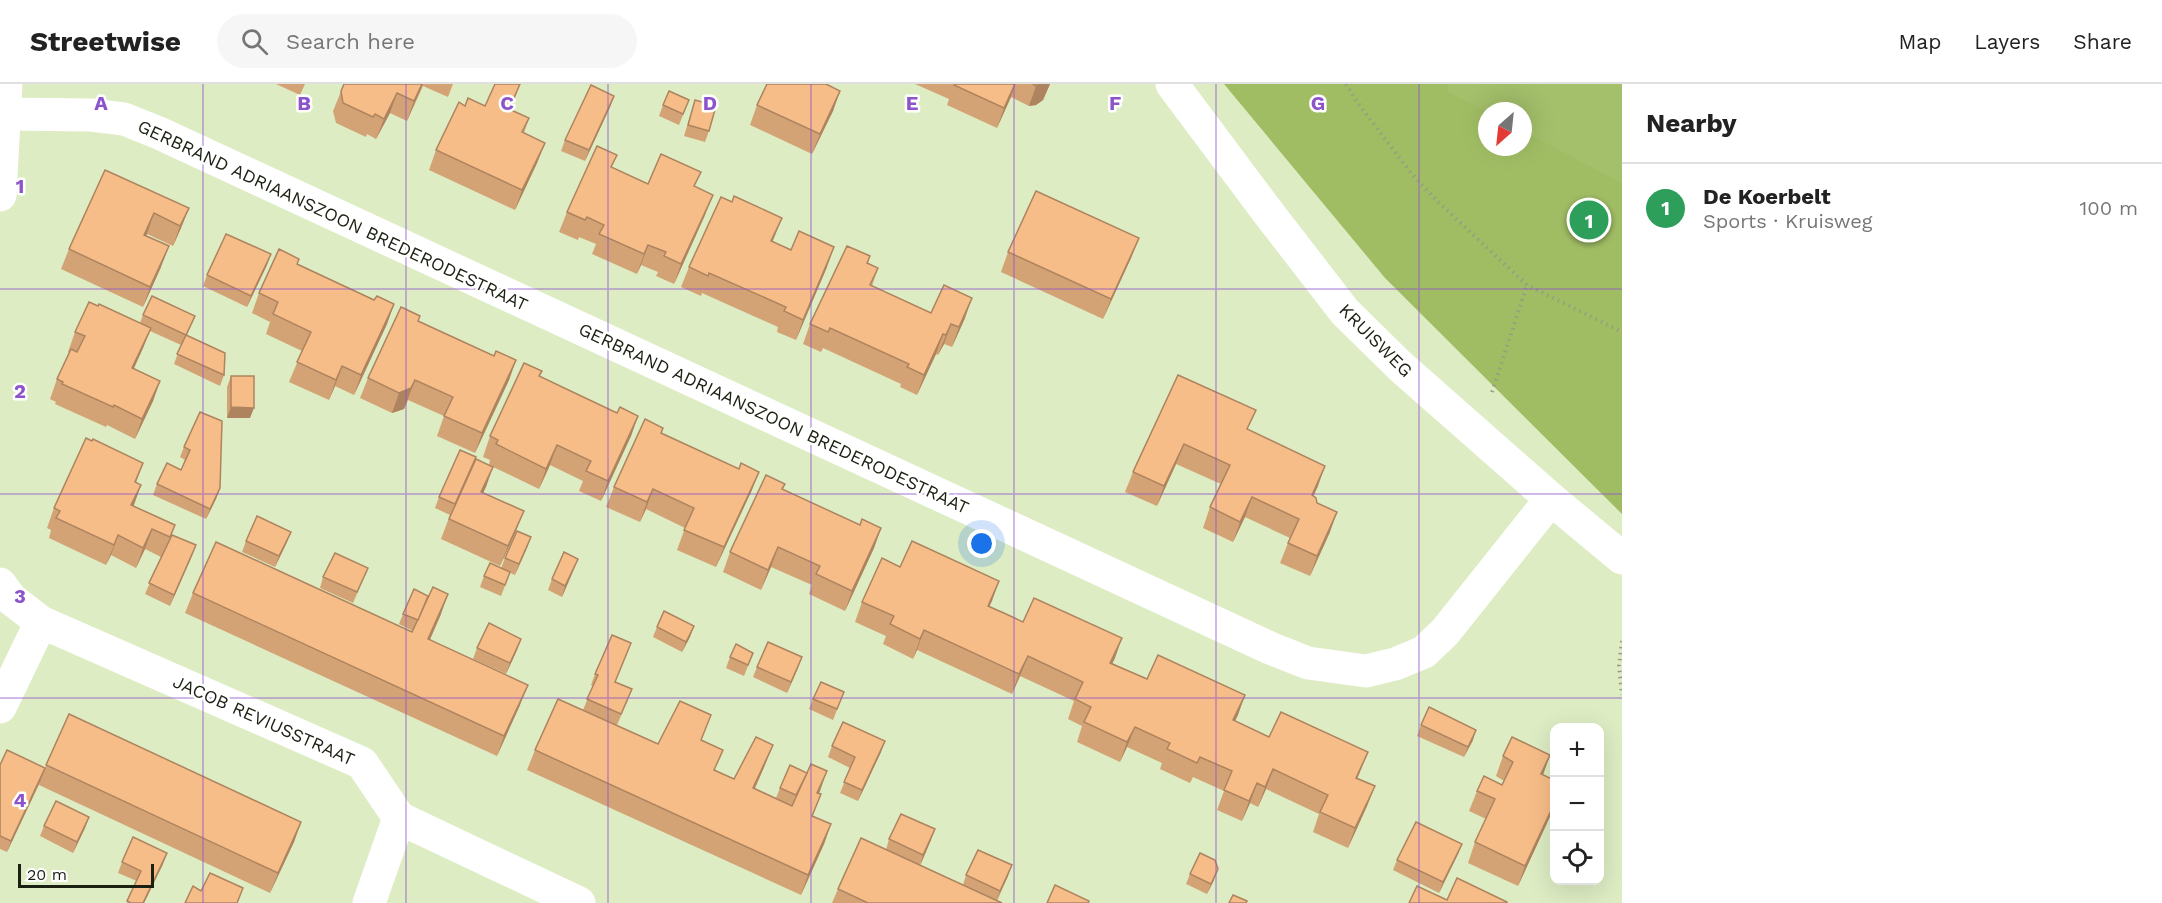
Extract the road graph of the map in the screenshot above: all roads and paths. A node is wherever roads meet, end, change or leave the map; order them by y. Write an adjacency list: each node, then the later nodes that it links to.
1 (1172, 84): 7 (street, KRUISWEG)
2 (1346, 84): 5 (path)
3 (5, 99): 4 (street); 8 (street, GERBRAND ADRIAANSZOON BREDERODESTRAAT)
4 (0, 195)
5 (1527, 285): 6 (path); 7 (path)
6 (1622, 332)
7 (1479, 433): 8 (street, KRUISWEG)
8 (1551, 499): 9 (street, KRUISWEG)
9 (1622, 558)
10 (0, 584): 11 (street, JACOB REVIUSSTRAAT)
11 (41, 622): 14 (street); 15 (street, JACOB REVIUSSTRAAT)
12 (1622, 641): 13 (path)
13 (1622, 695)
14 (0, 707)
15 (399, 818): 16 (street); 17 (street)
16 (369, 903)
17 (579, 903)

